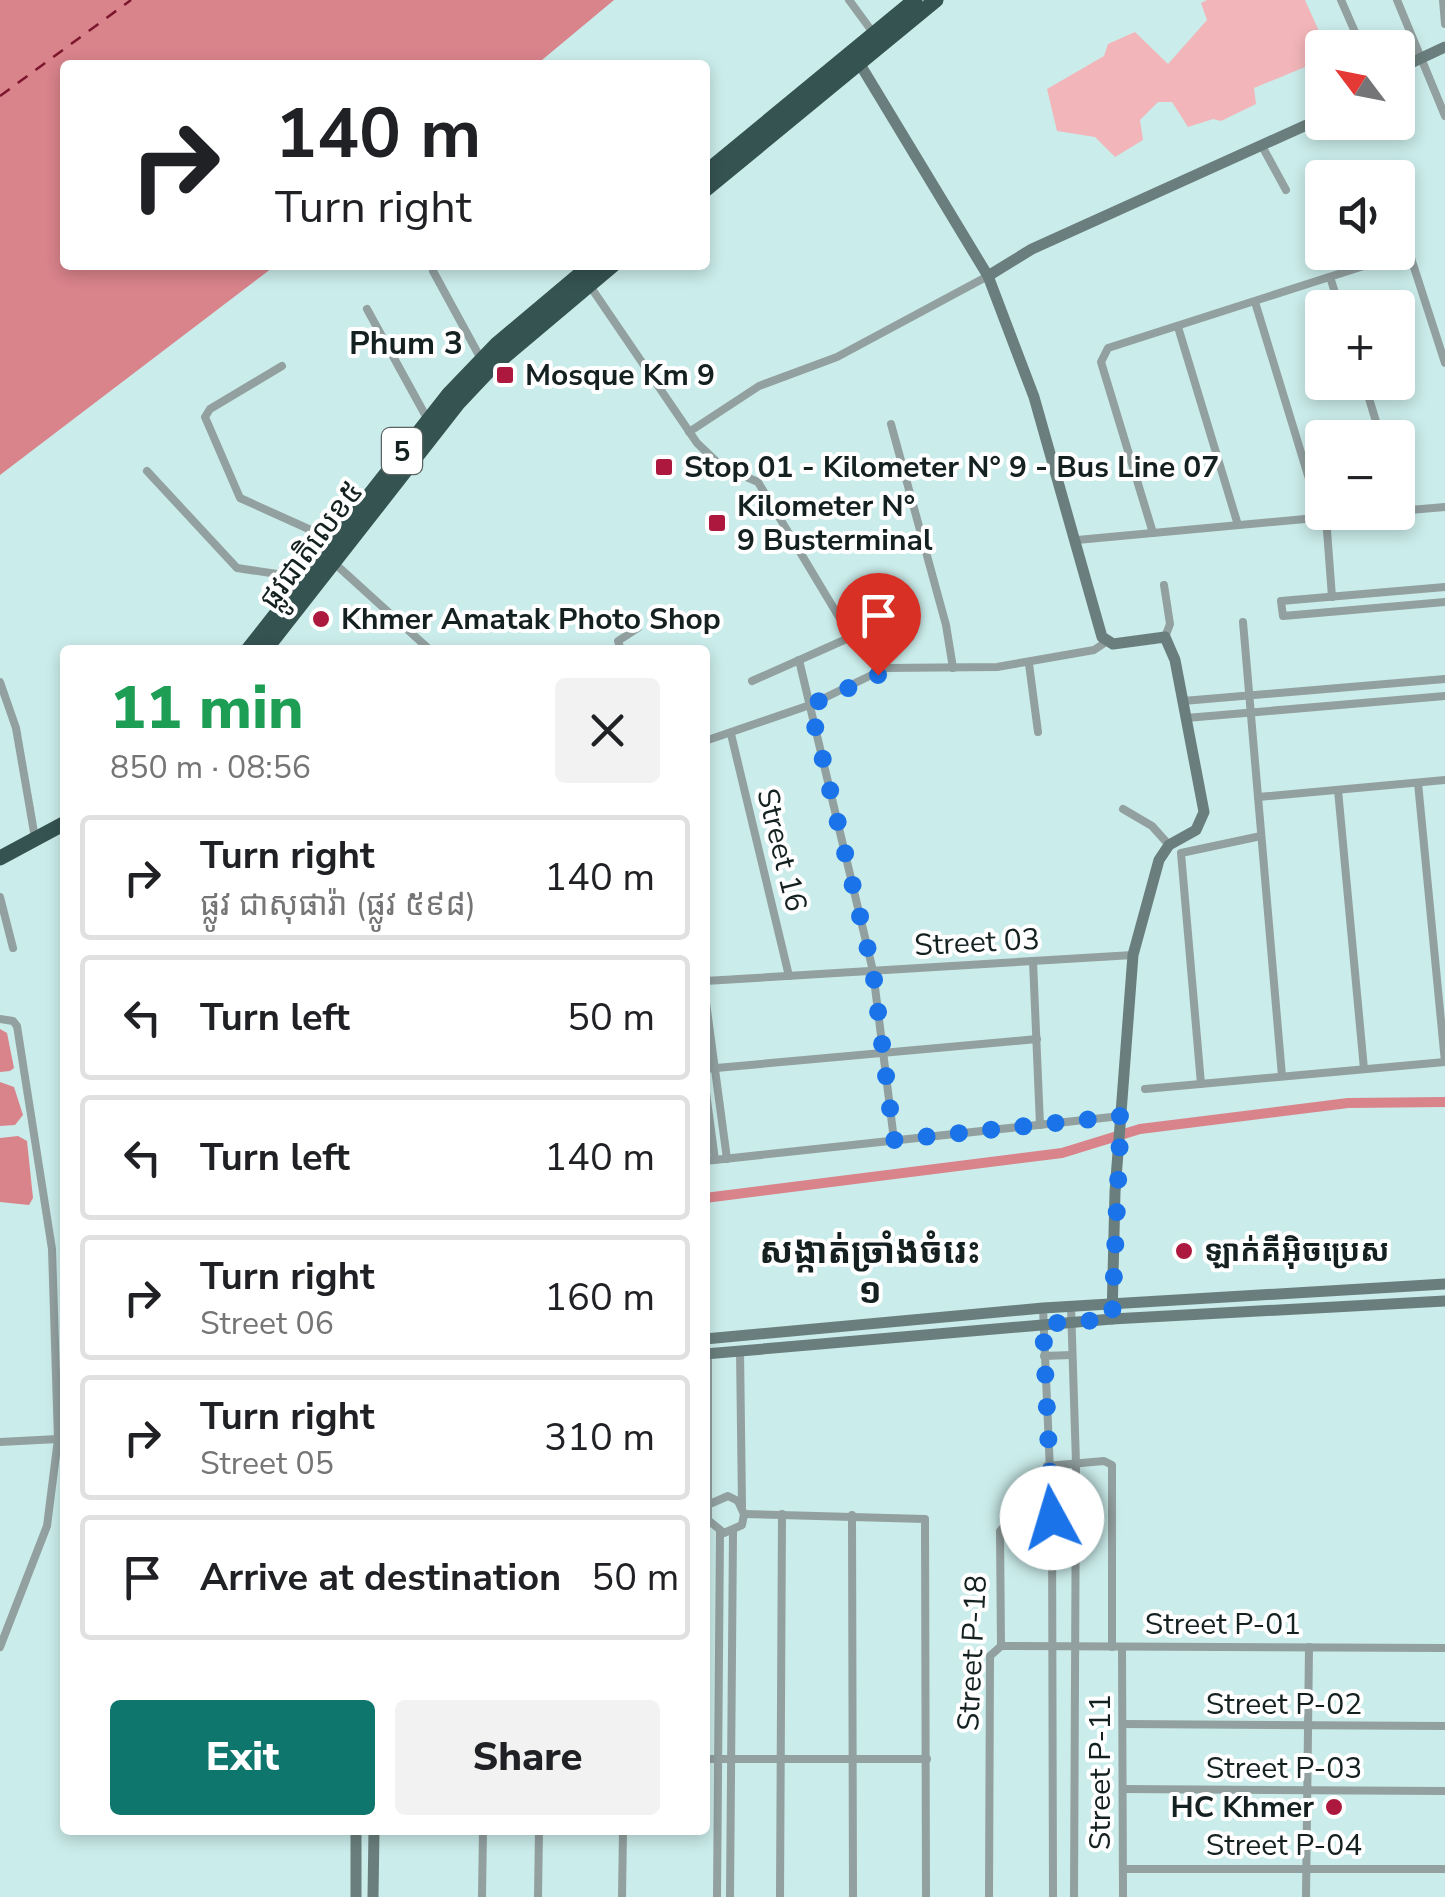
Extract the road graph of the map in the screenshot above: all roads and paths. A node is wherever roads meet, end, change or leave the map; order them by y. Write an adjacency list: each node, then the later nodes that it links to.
1 (849, 0): 9 (street)
2 (915, 0): 9 (highway)
3 (936, 0): 11 (highway)
4 (1340, 0): 8 (street)
5 (1397, 0): 12 (street)
6 (1442, 0): 7 (street)
7 (1445, 24)
8 (1354, 30)
9 (874, 34): 11 (highway)
10 (1445, 47): 12 (street)
11 (856, 58): 15 (highway); 23 (street)
12 (1422, 58): 13 (street); 14 (street)
13 (1415, 61)
14 (1445, 116)
15 (779, 121): 18 (highway); 19 (highway)
16 (1305, 126): 17 (street)
17 (1262, 146): 20 (street); 23 (street)
18 (710, 169)
19 (710, 185)
20 (1286, 190)
21 (432, 271): 29 (street)
22 (587, 275): 29 (highway, ផ្លូវជាតិលេខ៥ / 5); 32 (highway, ផ្លូវជាតិលេខ៥ / 5); 35 (street)
23 (988, 276): 35 (street); 45 (street)
24 (1330, 277): 25 (street); 26 (street); 30 (street)
25 (1334, 290)
26 (1254, 302): 28 (street); 36 (street)
27 (366, 309): 33 (street)
28 (1178, 327): 41 (street); 43 (street)
29 (481, 359): 32 (highway, ផ្លូវជាតិលេខ៥ / 5)
30 (1445, 363)
31 (282, 366): 44 (street)
32 (454, 398): 33 (highway, ផ្លូវជាតិលេខ៥ / 5); 46 (highway, ផ្លូវជាតិលេខ៥ / 5)
33 (428, 420): 44 (highway, ផ្លូវជាតិលេខ៥ / 5)
34 (891, 424): 65 (street)
35 (688, 432): 55 (street)
36 (1305, 462)
37 (147, 471): 47 (street)
38 (1445, 507): 39 (street)
39 (1415, 510)
40 (1305, 519): 41 (street)
41 (1238, 525): 43 (street)
42 (1324, 530): 50 (street)
43 (1154, 533): 45 (street)
44 (333, 540): 47 (highway, ផ្លូវជាតិលេខ៥ / 5)
45 (1077, 540): 57 (street)
46 (332, 562): 59 (highway, ផ្លូវជាតិលេខ៥ / 5); 60 (street)
47 (304, 578): 58 (highway, ផ្លូវជាតិលេខ៥ / 5)
48 (1164, 585): 56 (street)
49 (1445, 587): 50 (street)
50 (1332, 597): 52 (street); 52 (street)
51 (1445, 602): 52 (street)
52 (1332, 612)
53 (1243, 622): 70 (street)
54 (638, 628): 61 (street)
55 (851, 637): 62 (street); 64 (street)
56 (1166, 637): 57 (street); 73 (street)
57 (1106, 642): 63 (street)
58 (252, 645)
59 (269, 645)
60 (424, 645)
61 (620, 645)
62 (799, 660): 67 (street); 74 (street)
63 (1029, 664): 65 (street); 77 (street)
64 (886, 668): 65 (street); 74 (street)
65 (953, 668)
66 (1445, 679): 69 (street)
67 (752, 680)
68 (0, 682): 87 (street)
69 (1414, 682): 70 (street); 72 (street)
70 (1248, 695): 73 (street); 75 (street)
71 (1445, 696): 72 (street)
72 (1416, 699): 75 (street)
73 (1183, 700): 76 (street)
74 (810, 705): 78 (street); 94 (street)
75 (1249, 713): 76 (street); 83 (street)
76 (1186, 718): 88 (street)
77 (1038, 732)
78 (731, 734): 79 (street); 95 (street, Street 16)
79 (710, 740)
80 (1445, 780): 81 (street)
81 (1418, 782): 82 (street); 100 (street)
82 (1338, 790): 83 (street); 102 (street)
83 (1258, 797): 86 (street)
84 (1123, 809): 88 (street)
85 (60, 826): 87 (highway)
86 (1261, 836): 103 (street); 104 (street)
87 (33, 842): 89 (highway)
88 (1169, 845): 92 (street)
89 (0, 857)
90 (0, 897): 91 (street)
91 (13, 948)
92 (1133, 955): 93 (street, Street 03); 106 (street)
93 (1033, 961): 94 (street, Street 03); 98 (street)
94 (873, 971): 95 (street, Street 03); 99 (street)
95 (789, 976): 96 (street, Street 03)
96 (710, 981)
97 (0, 1020): 130 (street)
98 (1037, 1039): 99 (street); 107 (street)
99 (884, 1053): 101 (street); 108 (street)
100 (1445, 1062): 102 (street)
101 (710, 1069): 109 (street)
102 (1364, 1069): 103 (street)
103 (1282, 1076): 104 (street)
104 (1202, 1084): 105 (street)
105 (1145, 1089)
106 (1121, 1120): 107 (street); 114 (street)
107 (1040, 1124): 108 (street)
108 (894, 1140): 109 (street)
109 (727, 1159): 110 (street)
110 (710, 1161)
111 (1445, 1284): 112 (street)
112 (1284, 1292): 114 (street); 117 (street)
113 (1445, 1300): 117 (street)
114 (1112, 1303): 115 (street); 118 (street)
115 (1071, 1306): 116 (street); 119 (street)
116 (1042, 1308): 120 (street); 121 (street)
117 (1284, 1308): 118 (street)
118 (1112, 1319): 119 (street)
119 (1071, 1322): 120 (street); 127 (street)
120 (1043, 1324): 124 (street); 128 (street)
121 (781, 1332): 122 (street); 124 (street)
122 (740, 1335): 123 (street); 125 (street)
123 (710, 1339)
124 (783, 1347): 125 (street)
125 (740, 1351): 126 (street); 137 (street)
126 (710, 1354)
127 (1072, 1354): 128 (street); 133 (street)
128 (1044, 1356): 134 (street)
129 (60, 1436): 130 (street)
130 (58, 1439): 131 (street); 147 (street)
131 (0, 1442)
132 (710, 1443): 135 (street)
133 (1079, 1463): 134 (street); 146 (street); 148 (street, Street P-11)
134 (1047, 1466): 140 (street)
135 (712, 1503): 136 (street); 137 (street)
136 (710, 1507)
137 (743, 1510): 138 (street); 143 (street)
138 (782, 1514): 139 (street); 159 (street)
139 (852, 1515): 160 (street); 161 (street)
140 (1052, 1518): 144 (street, Street P-18); 145 (street)
141 (710, 1525): 142 (street)
142 (720, 1532): 143 (street); 152 (street)
143 (733, 1532): 158 (street)
144 (1001, 1646): 145 (street, Street P-01); 183 (street, Street P-18)
145 (1053, 1646): 146 (street, Street P-01); 184 (street)
146 (1073, 1646): 148 (street, Street P-01); 185 (street)
147 (0, 1647)
148 (1117, 1647): 149 (street, Street P-01); 153 (street, Street P-11)
149 (1309, 1647): 150 (street, Street P-01); 155 (street)
150 (1445, 1648)
151 (710, 1704): 152 (street)
152 (718, 1704): 157 (street)
153 (1124, 1724): 155 (street, Street P-02); 162 (street, Street P-11)
154 (1445, 1726): 155 (street, Street P-02)
155 (1308, 1727): 163 (street)
156 (710, 1759): 157 (street)
157 (718, 1759): 158 (street); 178 (street)
158 (731, 1759): 159 (street); 179 (street)
159 (781, 1759): 160 (street); 180 (street)
160 (852, 1759): 161 (street); 181 (street)
161 (927, 1760): 182 (street)
162 (1123, 1789): 163 (street, Street P-03); 171 (street, Street P-11)
163 (1307, 1790): 164 (street, Street P-03); 170 (street)
164 (1445, 1791)
165 (356, 1835): 173 (street)
166 (374, 1835): 174 (street)
167 (483, 1835): 175 (street)
168 (539, 1835): 176 (street)
169 (623, 1835): 177 (street)
170 (1306, 1866): 171 (street, Street P-04); 172 (street, Street P-04); 187 (street)
171 (1123, 1869): 186 (street, Street P-11)
172 (1445, 1869)
173 (356, 1897)
174 (374, 1897)
175 (482, 1897)
176 (538, 1897)
177 (622, 1897)
178 (717, 1897)
179 (730, 1897)
180 (780, 1897)
181 (853, 1897)
182 (926, 1897)
183 (989, 1897)
184 (1054, 1897)
185 (1074, 1897)
186 (1123, 1897)
187 (1306, 1897)

